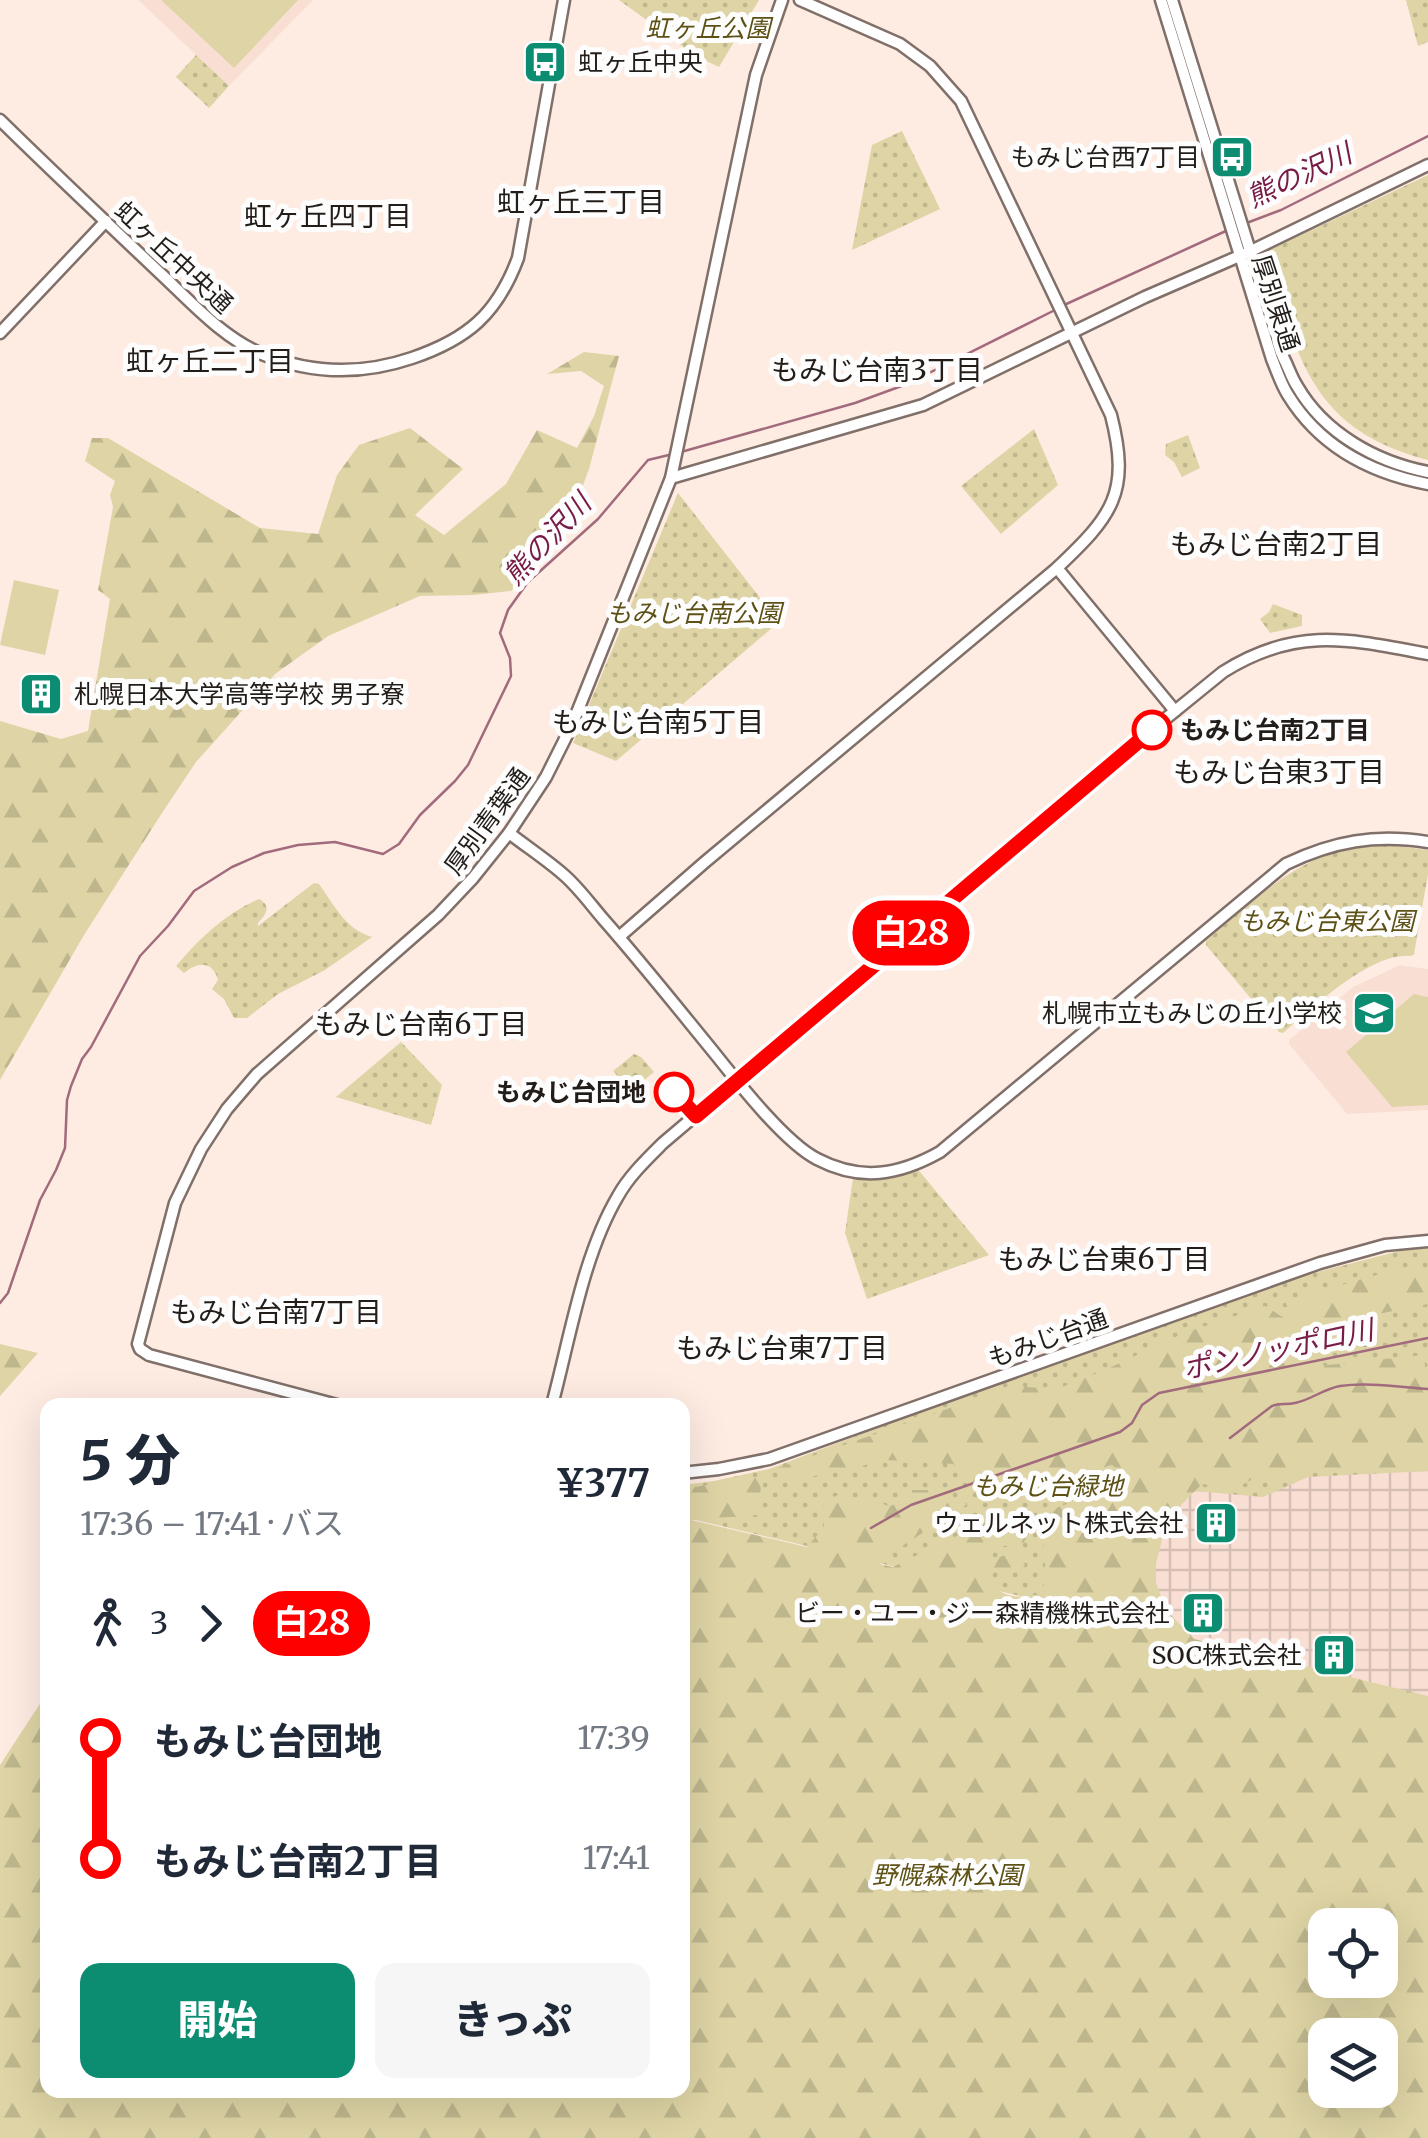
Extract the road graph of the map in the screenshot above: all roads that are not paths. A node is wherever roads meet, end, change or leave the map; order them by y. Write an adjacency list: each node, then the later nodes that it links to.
1 (564, 0): 9 (street, 虹ヶ丘中央通)
2 (782, 0): 14 (street, 厚別青葉通)
3 (800, 0): 11 (street)
4 (1161, 0): 8 (street, 厚別東通)
5 (1172, 0): 8 (street, 厚別東通)
6 (0, 120): 9 (street, 虹ヶ丘中央通)
7 (1428, 164): 10 (street)
8 (1234, 218): 10 (street, 厚別東通)
9 (106, 221): 12 (street)
10 (1245, 253): 11 (street); 13 (street, 厚別東通); 15 (street, 厚別東通)
11 (1069, 328): 14 (street); 16 (street)
12 (0, 333)
13 (1428, 472)
14 (672, 473): 19 (street, 厚別青葉通)
15 (1428, 484)
16 (1057, 568): 18 (street); 21 (street)
17 (1428, 654): 18 (street)
18 (1175, 711): 22 (street)
19 (509, 833): 21 (street); 24 (street, 厚別青葉通)
20 (1428, 842): 22 (street)
21 (620, 938): 22 (street)
22 (738, 1081): 25 (street)
23 (1428, 1241): 26 (street, もみじ台通)
24 (311, 1398)
25 (554, 1398)
26 (690, 1472)

